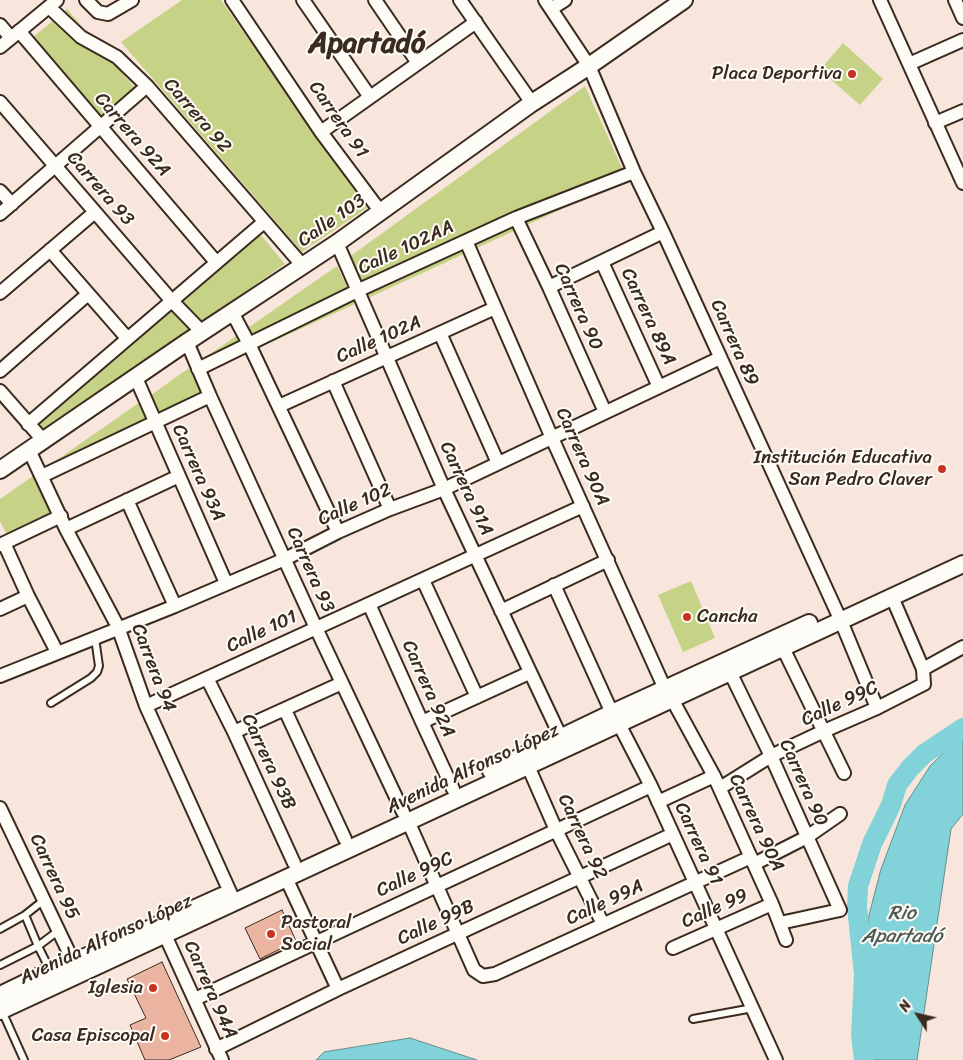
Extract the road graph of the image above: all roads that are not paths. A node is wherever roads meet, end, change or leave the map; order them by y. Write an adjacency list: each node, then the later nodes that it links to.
1 (86, 0): 2 (street)
2 (132, 0)
3 (232, 0): 29 (street, Carrera 91)
4 (303, 0): 23 (street)
5 (375, 0): 19 (street)
6 (460, 0): 14 (street)
7 (565, 0): 12 (street)
8 (684, 0): 21 (street, Calle 103)
9 (880, 0): 20 (street)
10 (955, 0): 13 (street)
11 (53, 4): 16 (street); 22 (street, Carrera 92)
12 (548, 4): 21 (street, Carrera 89)
13 (963, 18)
14 (476, 22): 19 (street); 25 (street)
15 (0, 25): 16 (street, Carrera 92A)
16 (15, 35): 18 (street); 28 (street, Carrera 92A)
17 (963, 40): 20 (street)
18 (0, 47)
19 (418, 63): 23 (street)
20 (909, 64): 27 (street)
21 (588, 66): 25 (street, Calle 103); 31 (street, Carrera 89)
22 (147, 86): 28 (street); 39 (street, Carrera 92)
23 (370, 97): 29 (street)
24 (0, 102): 30 (street, Carrera 93)
25 (532, 103): 35 (street, Calle 103)
26 (963, 111): 27 (street)
27 (935, 123): 32 (street)
28 (100, 127): 30 (street); 44 (street, Carrera 92A)
29 (321, 132): 35 (street, Carrera 91)
30 (56, 166): 34 (street); 36 (street, Carrera 93)
31 (634, 172): 38 (street, Calle 102AA); 40 (street, Carrera 89)
32 (963, 183)
33 (0, 191): 34 (street)
34 (12, 204): 37 (street)
35 (380, 211): 42 (street, Calle 103)
36 (95, 212): 43 (street); 51 (street, Carrera 93)
37 (0, 214)
38 (516, 218): 41 (street, Calle 102AA); 47 (street, Carrera 90)
39 (264, 222): 44 (street); 46 (street, Carrera 92)
40 (663, 232): 45 (street); 60 (street, Carrera 89)
41 (466, 241): 48 (street, Calle 102AA); 52 (street, Carrera 90A)
42 (337, 243): 46 (street, Calle 103); 48 (street, Carrera 91A)
43 (50, 250): 49 (street); 50 (street)
44 (216, 262): 51 (street)
45 (602, 262): 47 (street); 65 (street, Carrera 89A)
46 (303, 266): 53 (street, Calle 103)
47 (549, 287): 69 (street, Carrera 90)
48 (359, 290): 58 (street, Calle 102AA); 59 (street, Carrera 91A)
49 (0, 293)
50 (88, 294): 56 (street); 62 (street)
51 (171, 300): 54 (street, Carrera 93); 56 (street)
52 (494, 308): 55 (street, Calle 102A); 72 (street, Carrera 90A)
53 (232, 312): 54 (street, Calle 103); 58 (street)
54 (202, 332): 57 (street, Calle 103)
55 (440, 333): 59 (street, Calle 102A); 75 (street)
56 (127, 338): 70 (street)
57 (187, 342): 61 (street, Carrera 93); 63 (street, Calle 103)
58 (249, 344): 61 (street, Calle 102AA); 68 (street)
59 (386, 357): 64 (street, Calle 102A); 79 (street, Carrera 91A)
60 (720, 358): 65 (street, Calle 102); 101 (street, Carrera 89)
61 (198, 369): 67 (street, Carrera 93)
62 (0, 371)
63 (136, 378): 71 (street, Carrera 93A); 73 (street, Calle 103)
64 (333, 381): 68 (street, Calle 102A); 82 (street)
65 (659, 387): 69 (street, Calle 102)
66 (0, 391): 70 (street)
67 (210, 396): 71 (street); 89 (street, Carrera 93)
68 (279, 406): 85 (street)
69 (605, 412): 72 (street, Calle 102)
70 (28, 424): 73 (street)
71 (155, 424): 77 (street); 78 (street, Carrera 93A)
72 (552, 438): 75 (street, Calle 102); 81 (street, Carrera 90A)
73 (43, 440): 74 (street, Calle 103)
74 (29, 450): 76 (street, Calle 103); 77 (street, Carrera 94)
75 (498, 463): 79 (street, Calle 102)
76 (0, 470)
77 (42, 476): 83 (street, Carrera 94)
78 (179, 476): 80 (street); 93 (street, Carrera 93A)
79 (444, 489): 82 (street, Calle 102); 88 (street, Carrera 91A)
80 (127, 500): 84 (street); 98 (street)
81 (584, 506): 88 (street, Calle 101); 90 (street, Carrera 90A)
82 (390, 509): 85 (street, Calle 102)
83 (61, 516): 84 (street, Carrera 94); 86 (street)
84 (66, 529): 102 (street, Carrera 94)
85 (338, 532): 89 (street, Calle 102)
86 (2, 544): 95 (street)
87 (963, 552): 101 (street, Avenida Alfonso López)
88 (476, 556): 92 (street, Calle 101); 100 (street, Carrera 91A)
89 (285, 559): 93 (street, Calle 102); 103 (street, Carrera 93)
90 (608, 560): 94 (street); 114 (street, Carrera 90A)
91 (963, 564): 96 (street, Avenida Alfonso López)
92 (423, 580): 97 (street, Calle 101); 115 (street)
93 (226, 583): 98 (street, Calle 102)
94 (554, 586): 100 (street); 120 (street, Carrera 91)
95 (28, 596): 99 (street); 107 (street)
96 (892, 597): 101 (street, Avenida Alfonso López); 108 (street)
97 (369, 604): 103 (street, Calle 101); 121 (street, Carrera 92A)
98 (175, 606): 102 (street, Calle 102)
99 (0, 609)
100 (501, 611): 110 (street, Carrera 91A)
101 (838, 616): 106 (street, Avenida Alfonso López); 114 (street, Avenida Alfonso López); 118 (street, Carrera 89)
102 (118, 627): 104 (street, Calle 102); 117 (street, Carrera 94)
103 (316, 628): 112 (street, Calle 101); 113 (street, Carrera 93)
104 (95, 638): 107 (street, Calle 102); 116 (lane)
105 (963, 647): 108 (street)
106 (783, 648): 109 (street, Avenida Alfonso López); 122 (street)
107 (57, 652): 111 (street, Calle 102)
108 (923, 669): 118 (street, Calle 99C)
109 (730, 672): 114 (street, Avenida Alfonso López); 125 (street, Carrera 90)
110 (530, 673): 115 (street); 124 (street, Carrera 91A)
111 (0, 676)
112 (207, 678): 117 (street, Calle 101); 123 (street, Carrera 93B)
113 (342, 683): 119 (street); 135 (street, Carrera 93)
114 (668, 694): 120 (street, Avenida Alfonso López); 128 (street, Carrera 90A)
115 (477, 697): 121 (street)
116 (51, 703)
117 (146, 706): 147 (street, Carrera 94)
118 (877, 708): 122 (street, Calle 99C)
119 (285, 710): 123 (street); 140 (street)
120 (616, 718): 124 (street, Avenida Alfonso López); 129 (street, Carrera 91)
121 (422, 722): 131 (street, Carrera 92A)
122 (824, 731): 125 (street, Calle 99C); 127 (street)
123 (234, 732): 142 (street, Carrera 93B)
124 (563, 743): 126 (street, Avenida Alfonso López); 131 (street, Avenida Alfonso López)
125 (771, 756): 130 (street, Calle 99C); 139 (street, Carrera 90)
126 (528, 766): 135 (street, Avenida Alfonso López); 137 (street, Carrera 92)
127 (844, 773)
128 (714, 776): 130 (street, Carrera 90A); 132 (street)
129 (651, 786): 132 (street, Carrera 91); 137 (street, Calle 99C)
130 (720, 788): 141 (street, Carrera 90A)
131 (453, 789): 135 (street, Avenida Alfonso López)
132 (658, 802): 138 (street, Carrera 91)
133 (0, 808): 136 (street, Carrera 95)
134 (840, 814): 139 (street, Calle 99A)
135 (405, 816): 140 (street, Avenida Alfonso López); 143 (street, Avenida Alfonso López); 146 (street, Carrera 93)
136 (3, 822): 148 (street, Carrera 95)
137 (556, 830): 144 (street, Carrera 92); 146 (street, Calle 99C)
138 (673, 834): 144 (street, Calle 99B); 145 (street, Carrera 91)
139 (807, 837): 141 (street, Calle 99A); 151 (street, Carrera 90)
140 (345, 839): 142 (street, Avenida Alfonso López)
141 (752, 860): 145 (street, Calle 99A); 149 (street, Carrera 90A)
142 (294, 863): 147 (street, Avenida Alfonso López)
143 (286, 878): 147 (street, Avenida Alfonso López); 159 (street)
144 (580, 878): 152 (street, Carrera 92); 156 (street, Calle 99B)
145 (695, 882): 152 (street, Calle 99A); 154 (street, Carrera 91)
146 (436, 886): 156 (street, Carrera 93); 159 (street, Calle 99C)
147 (232, 898): 157 (street, Avenida Alfonso López); 162 (street, Avenida Alfonso López)
148 (44, 900): 150 (lane); 155 (street, Carrera 95)
149 (772, 904): 151 (street, Carrera 90A); 154 (street, Calle 99)
150 (25, 915): 153 (lane); 160 (lane)
151 (780, 923): 158 (street, Carrera 90A)
152 (603, 924): 165 (street, Calle 99A)
153 (0, 929)
154 (717, 929): 161 (street, Calle 99); 170 (street, Carrera 91)
155 (58, 931): 160 (lane); 163 (street, Carrera 95)
156 (458, 934): 165 (street, Carrera 93); 167 (street, Calle 99B)
157 (165, 935): 162 (street, Avenida Alfonso López); 168 (street, Carrera 94A)
158 (786, 940)
159 (315, 942): 167 (street); 168 (street, Calle 99C)
160 (38, 946): 164 (lane); 166 (lane)
161 (673, 948)
162 (102, 957): 163 (street, Avenida Alfonso López); 169 (street, Avenida Alfonso López)
163 (73, 961): 166 (street, Avenida Alfonso López)
164 (0, 965)
165 (474, 970)
166 (50, 971): 169 (street, Avenida Alfonso López)
167 (338, 989): 172 (street, Calle 99B)
168 (195, 999): 172 (street, Carrera 94A)
169 (1, 1006): 173 (lane)
170 (753, 1008): 171 (lane); 174 (street, Carrera 91)
171 (693, 1018)
172 (219, 1054)
173 (24, 1060)
174 (776, 1060)

